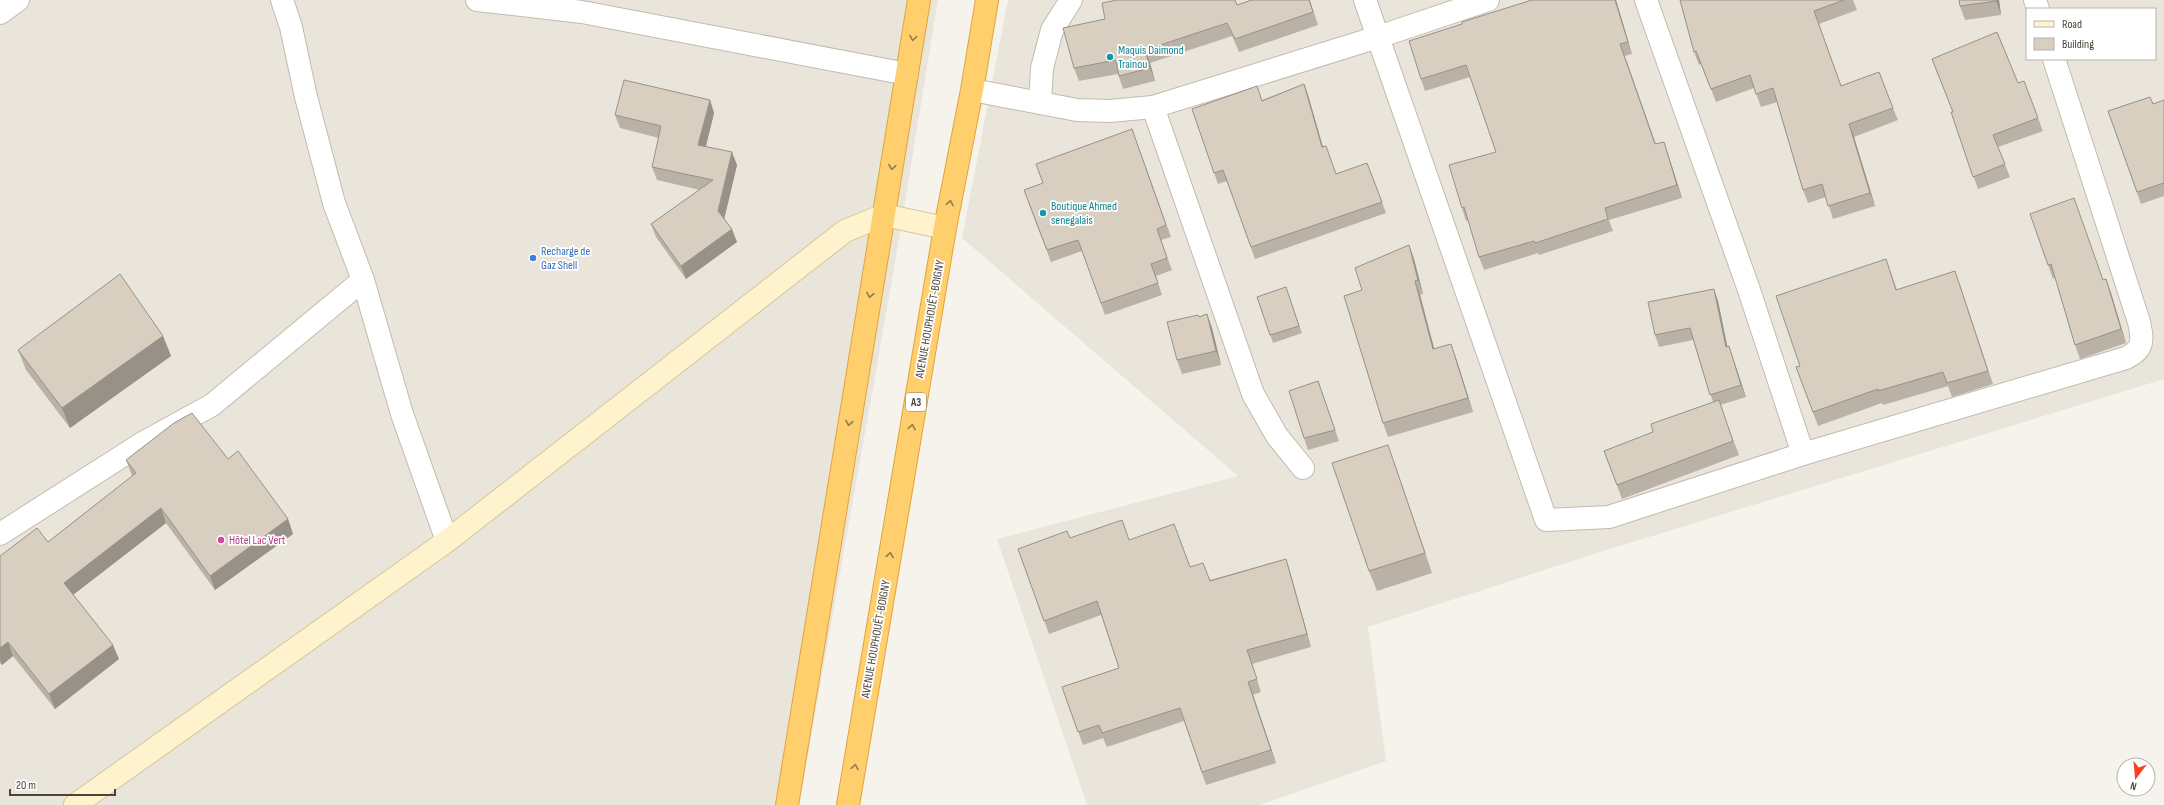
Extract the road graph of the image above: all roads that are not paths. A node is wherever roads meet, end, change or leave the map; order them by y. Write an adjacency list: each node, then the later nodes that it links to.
1 (18, 0): 10 (street)
2 (282, 0): 19 (street)
3 (477, 0): 13 (street)
4 (919, 0): 13 (highway, one-way to 13)
5 (987, 0): 14 (highway, AVENUE HOUPHOUËT-BOIGNY / A3)
6 (1071, 0): 15 (street)
7 (1365, 0): 11 (street)
8 (1488, 0): 11 (street)
9 (1646, 0): 20 (street)
10 (0, 12)
11 (1378, 37): 16 (street); 20 (street)
12 (2054, 60): 20 (street)
13 (907, 74): 17 (highway, one-way to 17)
14 (972, 90): 15 (street); 18 (highway, AVENUE HOUPHOUËT-BOIGNY / A3, one-way to 14)
15 (1040, 103): 16 (street)
16 (1153, 107): 21 (street)
17 (884, 215): 18 (main road); 23 (main road); 25 (highway, one-way to 25)
18 (945, 228): 26 (highway, AVENUE HOUPHOUËT-BOIGNY / A3, one-way to 18)
19 (363, 280): 22 (street); 23 (street)
20 (1803, 454)
21 (1303, 468)
22 (0, 534)
23 (447, 541): 24 (main road)
24 (75, 805)
25 (787, 805)
26 (848, 805)

